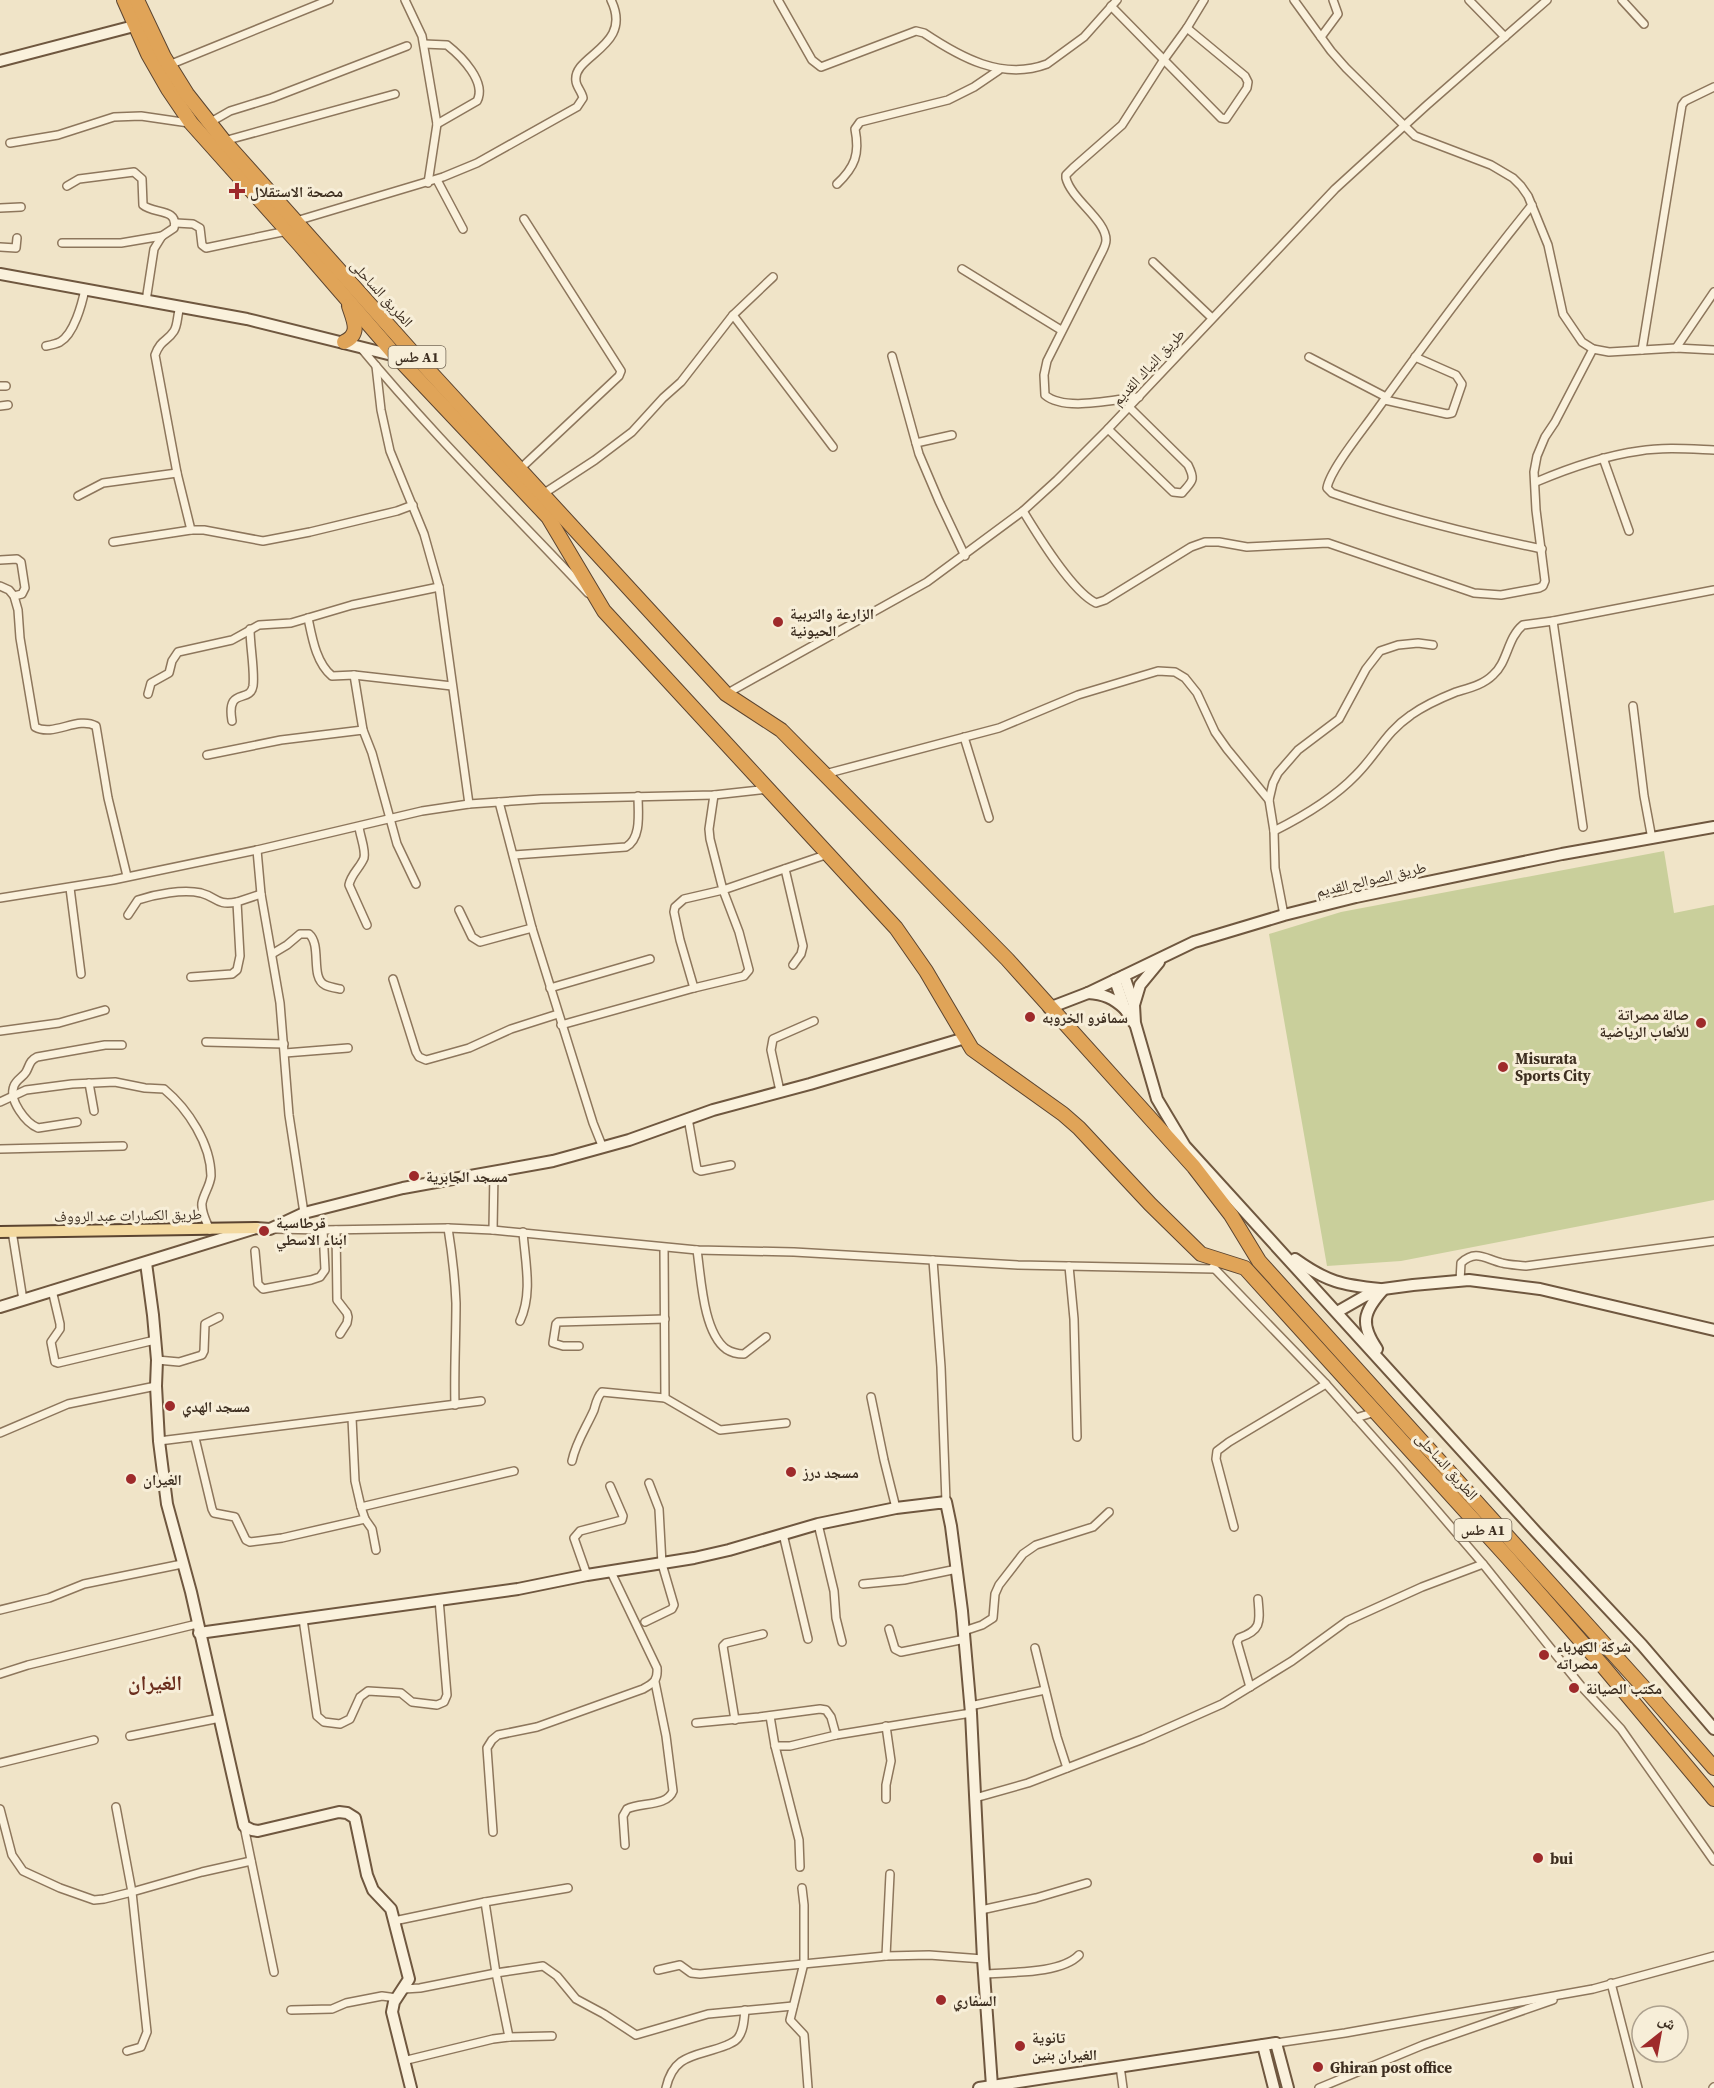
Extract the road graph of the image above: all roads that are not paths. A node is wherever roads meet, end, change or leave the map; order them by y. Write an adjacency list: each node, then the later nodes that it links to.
1 (124, 0): 16 (highway, الطريق الساحلى / طس A1)
2 (137, 0): 24 (highway, الطريق الساحلى / طس A1)
3 (329, 0): 24 (street)
4 (405, 0): 20 (street)
5 (611, 0): 34 (street)
6 (778, 0): 25 (street)
7 (1117, 0): 14 (street)
8 (1204, 0): 17 (street)
9 (1294, 0): 18 (street)
10 (1333, 0): 18 (street)
11 (1469, 0): 19 (street)
12 (1547, 0): 19 (street, طريق النباك القديم)
13 (1622, 0): 15 (street)
14 (1111, 6): 23 (street); 25 (street)
15 (1644, 24)
16 (134, 26): 22 (street); 28 (highway, الطريق الساحلى / طس A1)
17 (1187, 28): 23 (street); 23 (street)
18 (1322, 37): 31 (street)
19 (1505, 37): 31 (street, طريق النباك القديم)
20 (424, 44): 30 (street); 30 (street)
21 (407, 46): 29 (street)
22 (0, 61)
23 (1163, 61): 60 (street)
24 (169, 65): 29 (highway, الطريق الساحلى / طس A1)
25 (999, 70): 36 (street)
26 (1714, 87): 67 (street)
27 (395, 94): 32 (street)
28 (191, 123): 33 (street); 43 (highway, الطريق الساحلى / طس A1)
29 (208, 123): 32 (highway, الطريق الساحلى / طس A1)
30 (436, 124): 35 (street)
31 (1405, 126): 38 (street); 59 (street, طريق النباك القديم)
32 (224, 141): 43 (highway, الطريق الساحلى / طس A1)
33 (10, 143)
34 (436, 180): 35 (street); 44 (street)
35 (428, 183): 43 (street)
36 (837, 184)
37 (68, 186): 42 (street)
38 (1532, 205): 66 (street); 72 (street)
39 (21, 207): 40 (street)
40 (0, 208)
41 (524, 219): 83 (street)
42 (176, 223): 43 (street); 45 (street)
43 (291, 226): 55 (highway, الطريق الساحلى / طس A1); 83 (highway, الطريق الساحلى / طس A1)
44 (463, 229)
45 (162, 236): 47 (street); 56 (street)
46 (17, 238): 48 (street)
47 (62, 243)
48 (0, 247)
49 (1153, 262): 59 (street)
50 (962, 269): 60 (street)
51 (0, 274): 53 (street)
52 (772, 277): 58 (street)
53 (85, 289): 56 (street); 63 (street)
54 (1714, 292): 65 (street)
55 (346, 299): 61 (highway); 69 (highway, الطريق الساحلى / طس A1)
56 (147, 301): 57 (street)
57 (180, 307): 62 (street); 84 (street)
58 (733, 315): 80 (street); 86 (street)
59 (1212, 318): 74 (street, طريق النباك القديم)
60 (1061, 330): 74 (street)
61 (355, 332): 62 (highway); 64 (street)
62 (344, 342): 64 (street)
63 (46, 346)
64 (360, 346): 69 (street); 73 (street)
65 (1676, 348): 67 (street); 68 (street)
66 (1593, 349): 67 (street); 85 (street)
67 (1642, 350)
68 (1714, 350)
69 (396, 356): 100 (highway, الطريق الساحلى / طس A1)
70 (892, 356): 79 (street)
71 (1309, 357): 75 (street)
72 (1415, 357): 75 (street); 75 (street)
73 (376, 366): 88 (street); 100 (street)
74 (1139, 397): 76 (street, طريق النباك القديم)
75 (1386, 399): 93 (street)
76 (1129, 407): 77 (street, طريق النباك القديم); 77 (street)
77 (1108, 429): 89 (street, طريق النباك القديم)
78 (952, 435): 79 (street)
79 (916, 443): 94 (street)
80 (833, 447)
81 (1714, 450): 82 (street)
82 (1603, 458): 85 (street); 91 (street)
83 (520, 469): 86 (highway, الطريق الساحلى / طس A1)
84 (177, 473): 87 (street); 90 (street)
85 (1536, 482): 93 (street)
86 (543, 494): 108 (highway, الطريق الساحلى / طس A1)
87 (78, 496)
88 (413, 505): 90 (street); 97 (street)
89 (1023, 511): 93 (street); 94 (street, طريق النباك القديم)
90 (191, 530): 92 (street)
91 (1629, 531)
92 (113, 542)
93 (1542, 549)
94 (965, 556): 108 (street, طريق النباك القديم)
95 (0, 560): 99 (street)
96 (0, 586): 99 (street)
97 (439, 586): 101 (street); 106 (street)
98 (1714, 590): 102 (street)
99 (14, 596): 132 (street)
100 (604, 611): 115 (highway, الطريق الساحلى)
101 (308, 618): 103 (street); 105 (street)
102 (1553, 621): 124 (street); 126 (street)
103 (250, 629): 107 (street); 110 (street)
104 (1433, 645): 118 (street)
105 (354, 675): 106 (street); 111 (street)
106 (452, 686): 120 (street)
107 (148, 694)
108 (726, 694): 114 (highway, الطريق الساحلى)
109 (1633, 706): 127 (street)
110 (231, 721)
111 (363, 730): 113 (street); 122 (street)
112 (964, 737): 114 (street); 118 (street); 121 (street)
113 (207, 755)
114 (825, 774): 157 (highway, الطريق الساحلى)
115 (768, 789): 116 (street); 129 (highway, الطريق الساحلى)
116 (714, 795): 117 (street); 135 (street)
117 (638, 796): 119 (street); 130 (street)
118 (1269, 800): 126 (street)
119 (500, 802): 120 (street); 130 (street)
120 (469, 804): 122 (street)
121 (989, 818)
122 (390, 819): 123 (street); 133 (street)
123 (359, 827): 128 (street); 142 (street)
124 (1583, 827)
125 (1714, 827): 127 (street, طريق الصوالح القديم)
126 (1274, 831): 141 (street)
127 (1652, 839): 141 (street, طريق الصوالح القديم)
128 (257, 850): 132 (street); 136 (street)
129 (828, 854): 131 (street); 163 (highway, الطريق الساحلى)
130 (514, 855): 143 (street)
131 (785, 868): 135 (street); 147 (street)
132 (127, 876): 134 (street)
133 (416, 884)
134 (70, 888): 137 (street); 148 (street)
135 (723, 890): 153 (street); 153 (street)
136 (261, 894): 138 (street); 144 (street)
137 (0, 898)
138 (237, 902): 140 (street); 149 (street)
139 (459, 910): 143 (street)
140 (128, 915)
141 (1284, 915): 145 (street, طريق الصوالح القديم)
142 (368, 925)
143 (531, 928): 152 (street)
144 (272, 954): 154 (street); 165 (street)
145 (1164, 956): 150 (street, طريق الصوالح القديم); 156 (street)
146 (650, 959): 152 (street)
147 (793, 965)
148 (81, 974)
149 (191, 977)
150 (1119, 978): 155 (street, طريق الصوالح القديم); 156 (street)
151 (393, 979): 159 (street)
152 (550, 988): 159 (street)
153 (694, 988): 161 (street)
154 (340, 989)
155 (1088, 993): 156 (street); 157 (street, طريق الصوالح القديم)
156 (1129, 1007): 193 (street)
157 (1049, 1008): 223 (highway, الطريق الساحلى / طس A1)
158 (105, 1010): 162 (street)
159 (558, 1014): 161 (street)
160 (814, 1021): 170 (street)
161 (561, 1025): 177 (street)
162 (0, 1030)
163 (965, 1038): 170 (street); 197 (highway, الطريق الساحلى)
164 (206, 1042): 165 (street)
165 (284, 1044): 168 (street)
166 (122, 1045): 171 (street)
167 (348, 1048): 168 (street)
168 (285, 1053): 181 (street)
169 (89, 1083): 171 (street); 173 (street); 185 (street)
170 (780, 1091): 174 (street)
171 (13, 1096): 172 (street); 175 (street)
172 (0, 1102)
173 (94, 1111)
174 (688, 1118): 177 (street); 179 (street)
175 (77, 1122)
176 (123, 1146): 178 (street)
177 (603, 1148): 180 (street)
178 (0, 1149)
179 (731, 1165)
180 (495, 1172): 181 (street); 188 (street)
181 (304, 1213): 183 (street)
182 (256, 1228): 183 (street); 185 (main road, طريق الكسارات عبد الرووف); 199 (street)
183 (270, 1228): 186 (street)
184 (448, 1228): 187 (street); 188 (street); 224 (street)
185 (210, 1230): 190 (main road, طريق الكسارات عبد الرووف)
186 (323, 1230): 187 (street); 196 (street)
187 (336, 1230): 212 (street)
188 (493, 1230): 191 (street)
189 (0, 1232): 190 (main road, طريق الكسارات عبد الرووف)
190 (12, 1232): 205 (street)
191 (523, 1232): 194 (street); 210 (street)
192 (1714, 1241): 202 (street)
193 (1276, 1246): 203 (street); 207 (street)
194 (664, 1248): 195 (street); 209 (street)
195 (697, 1250): 198 (street); 213 (street)
196 (255, 1251)
197 (1201, 1254): 201 (street); 225 (highway, الطريق الساحلى / طس A1)
198 (933, 1260): 200 (street); 237 (street)
199 (146, 1263): 204 (street); 214 (street)
200 (1069, 1266): 201 (street); 230 (street)
201 (1215, 1269): 218 (street)
202 (1460, 1281): 203 (street); 211 (street)
203 (1383, 1289): 207 (street); 217 (street)
204 (52, 1290): 205 (street); 214 (street)
205 (23, 1300): 206 (street)
206 (0, 1307)
207 (1337, 1312): 217 (street)
208 (219, 1317): 216 (street)
209 (665, 1319): 215 (street); 221 (street)
210 (520, 1321)
211 (1714, 1330)
212 (340, 1334)
213 (766, 1337)
214 (155, 1340): 216 (street)
215 (579, 1346)
216 (157, 1360): 219 (street)
217 (1397, 1379): 275 (street)
218 (1326, 1384): 227 (street); 243 (street)
219 (156, 1386): 229 (street); 232 (street)
220 (871, 1397): 239 (street)
221 (665, 1398): 228 (street); 233 (street)
222 (481, 1401): 224 (street)
223 (1387, 1402): 225 (highway); 282 (highway, الطريق الساحلى / طس A1)
224 (455, 1405): 226 (street)
225 (1375, 1412): 227 (street); 285 (highway, الطريق الساحلى / طس A1)
226 (352, 1418): 231 (street); 238 (street)
227 (1356, 1418): 248 (street)
228 (786, 1423)
229 (0, 1433)
230 (1077, 1437)
231 (195, 1438): 232 (street); 241 (street)
232 (159, 1441): 246 (street)
233 (572, 1461)
234 (514, 1471): 238 (street)
235 (649, 1483): 247 (street)
236 (610, 1486): 251 (street)
237 (946, 1502): 239 (street); 249 (street)
238 (361, 1507): 241 (street)
239 (896, 1508): 242 (street)
240 (1109, 1512): 261 (street)
241 (365, 1519): 245 (street)
242 (818, 1524): 244 (street); 263 (street)
243 (1234, 1527)
244 (783, 1534): 247 (street); 262 (street)
245 (376, 1550)
246 (182, 1564): 255 (street); 258 (street)
247 (662, 1564): 250 (street); 257 (street)
248 (1483, 1564): 267 (street); 292 (street)
249 (957, 1569): 252 (street); 261 (street)
250 (611, 1572): 251 (street); 266 (street)
251 (586, 1575): 253 (street)
252 (863, 1584)
253 (440, 1599): 256 (street); 256 (street)
254 (1258, 1599): 267 (street)
255 (0, 1610)
256 (303, 1619): 258 (street)
257 (645, 1622)
258 (198, 1628): 265 (street); 271 (street)
259 (889, 1629): 261 (street)
260 (763, 1634): 272 (street)
261 (965, 1635): 269 (street)
262 (807, 1639)
263 (842, 1642)
264 (1035, 1648): 268 (street)
265 (0, 1674)
266 (655, 1682): 289 (street); 290 (street)
267 (1250, 1687): 281 (street)
268 (1045, 1690): 269 (street); 281 (street)
269 (971, 1709): 274 (street); 283 (street)
270 (770, 1716): 272 (street); 276 (street); 279 (street)
271 (220, 1718): 277 (street); 288 (street)
272 (735, 1720): 273 (street)
273 (696, 1723)
274 (886, 1726): 276 (street); 284 (street)
275 (1714, 1729)
276 (836, 1735): 279 (street)
277 (130, 1736)
278 (94, 1740): 280 (street)
279 (775, 1746): 293 (street)
280 (0, 1763)
281 (1066, 1768): 283 (street)
282 (1714, 1768)
283 (975, 1798): 300 (street)
284 (886, 1799)
285 (1714, 1799)
286 (116, 1807): 298 (street)
287 (0, 1809): 298 (street)
288 (244, 1826): 291 (street); 301 (street)
289 (493, 1832)
290 (625, 1845)
291 (251, 1861): 298 (street); 308 (street)
292 (1714, 1861)
293 (800, 1866)
294 (890, 1874): 303 (street)
295 (1087, 1883): 300 (street)
296 (568, 1888): 299 (street)
297 (802, 1888): 306 (street)
298 (132, 1892): 322 (street)
299 (484, 1902): 301 (street); 309 (street)
300 (981, 1910): 305 (street)
301 (394, 1922): 312 (street)
302 (1079, 1955): 310 (street)
303 (886, 1956): 305 (street); 306 (street)
304 (1713, 1956): 311 (street)
305 (983, 1959): 310 (street)
306 (804, 1963): 307 (street); 315 (street)
307 (658, 1970)
308 (274, 1972)
309 (496, 1973): 312 (street); 317 (street); 318 (street)
310 (984, 1974): 325 (street)
311 (1611, 1983): 313 (street); 334 (street)
312 (404, 1989): 314 (street)
313 (1593, 1989): 320 (street); 333 (street)
314 (397, 1998): 316 (street); 323 (street)
315 (793, 2006): 317 (street); 328 (street)
316 (291, 2010)
317 (746, 2010): 327 (street)
318 (509, 2037): 319 (street); 323 (street)
319 (552, 2037)
320 (1276, 2043): 321 (street); 332 (street)
321 (1263, 2045): 324 (street); 331 (street)
322 (127, 2052)
323 (403, 2061): 326 (street)
324 (1120, 2066): 325 (street); 330 (street)
325 (992, 2086): 329 (street)
326 (411, 2088)
327 (666, 2088)
328 (808, 2088)
329 (979, 2088)
330 (1123, 2088)
331 (1274, 2088)
332 (1288, 2088)
333 (1319, 2088)
334 (1638, 2088)

